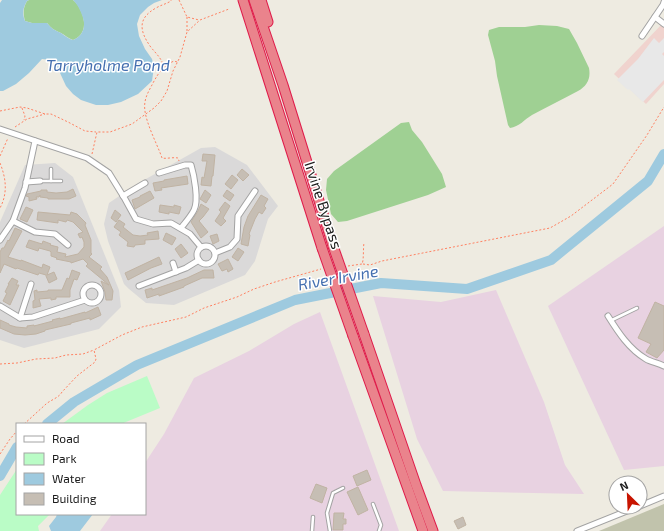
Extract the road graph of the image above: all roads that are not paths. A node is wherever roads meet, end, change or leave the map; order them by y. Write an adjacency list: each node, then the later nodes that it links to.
1 (242, 0): 37 (highway, Irvine Bypass, bridge)
2 (254, 0): 8 (highway, Irvine Bypass)
3 (261, 0): 8 (highway)
4 (664, 2): 5 (street)
5 (655, 17): 6 (street); 7 (street)
6 (664, 24)
7 (642, 36)
8 (283, 85): 49 (highway, Irvine Bypass, bridge)
9 (0, 129): 10 (street)
10 (35, 141): 16 (street); 19 (street)
11 (51, 169): 14 (lane)
12 (159, 173): 21 (street)
13 (40, 181): 14 (lane); 16 (street)
14 (51, 181): 15 (lane)
15 (61, 181)
16 (26, 182): 20 (street)
17 (144, 183): 19 (street)
18 (255, 191): 25 (street)
19 (123, 196): 21 (street)
20 (13, 221): 22 (street); 23 (street)
21 (181, 228): 24 (street)
22 (0, 240)
23 (68, 244)
24 (201, 247): 25 (street); 26 (street)
25 (215, 253): 26 (street)
26 (199, 260): 28 (street)
27 (173, 263): 28 (street)
28 (176, 272): 30 (street)
29 (31, 284): 34 (street)
30 (139, 286)
31 (85, 300): 34 (street)
32 (0, 306): 34 (street)
33 (637, 308): 35 (lane)
34 (20, 318)
35 (610, 318): 36 (street)
36 (664, 366)
37 (406, 483): 47 (highway); 48 (highway, Irvine Bypass)
38 (343, 488): 45 (lane)
39 (664, 496): 40 (street)
40 (648, 502)
41 (373, 504): 46 (lane)
42 (617, 515): 50 (street)
43 (313, 516): 44 (lane)
44 (312, 531)
45 (330, 531)
46 (379, 531)
47 (419, 531)
48 (423, 531)
49 (433, 531)
50 (577, 531)

